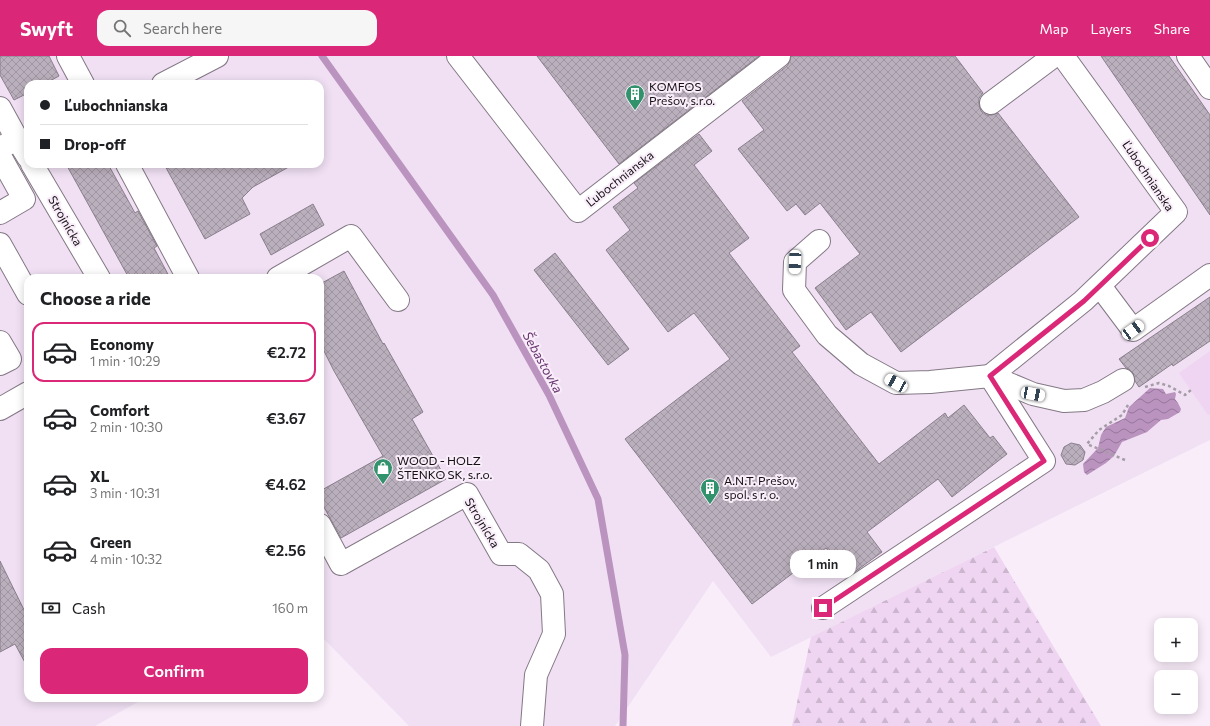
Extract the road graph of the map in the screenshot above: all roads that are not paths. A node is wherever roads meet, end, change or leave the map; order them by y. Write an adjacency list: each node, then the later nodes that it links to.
1 (68, 56): 8 (lane)
2 (217, 56): 9 (lane)
3 (458, 56): 4 (lane, Ľubochnianska)
4 (779, 56)
5 (1054, 56): 11 (lane)
6 (1063, 56): 24 (lane, Ľubochnianska)
7 (1188, 56): 10 (lane)
8 (81, 80)
9 (171, 80)
10 (1210, 88)
11 (991, 103)
12 (0, 108): 13 (lane)
13 (6, 147): 14 (lane); 17 (lane)
14 (24, 155)
15 (34, 168): 20 (lane, Strojnícka)
16 (128, 168): 21 (lane)
17 (0, 213)
18 (819, 241): 29 (lane)
19 (0, 244): 25 (lane)
20 (97, 274)
21 (186, 274)
22 (285, 274): 26 (lane)
23 (1210, 275): 24 (lane)
24 (1100, 286): 29 (lane, Ľubochnianska)
25 (24, 287)
26 (398, 300)
27 (0, 342): 28 (lane)
28 (0, 364)
29 (990, 376): 30 (lane); 34 (lane)
30 (1132, 385)
31 (24, 395): 32 (lane)
32 (0, 409)
33 (324, 532): 35 (lane, Strojnícka)
34 (823, 608)
35 (532, 726)

